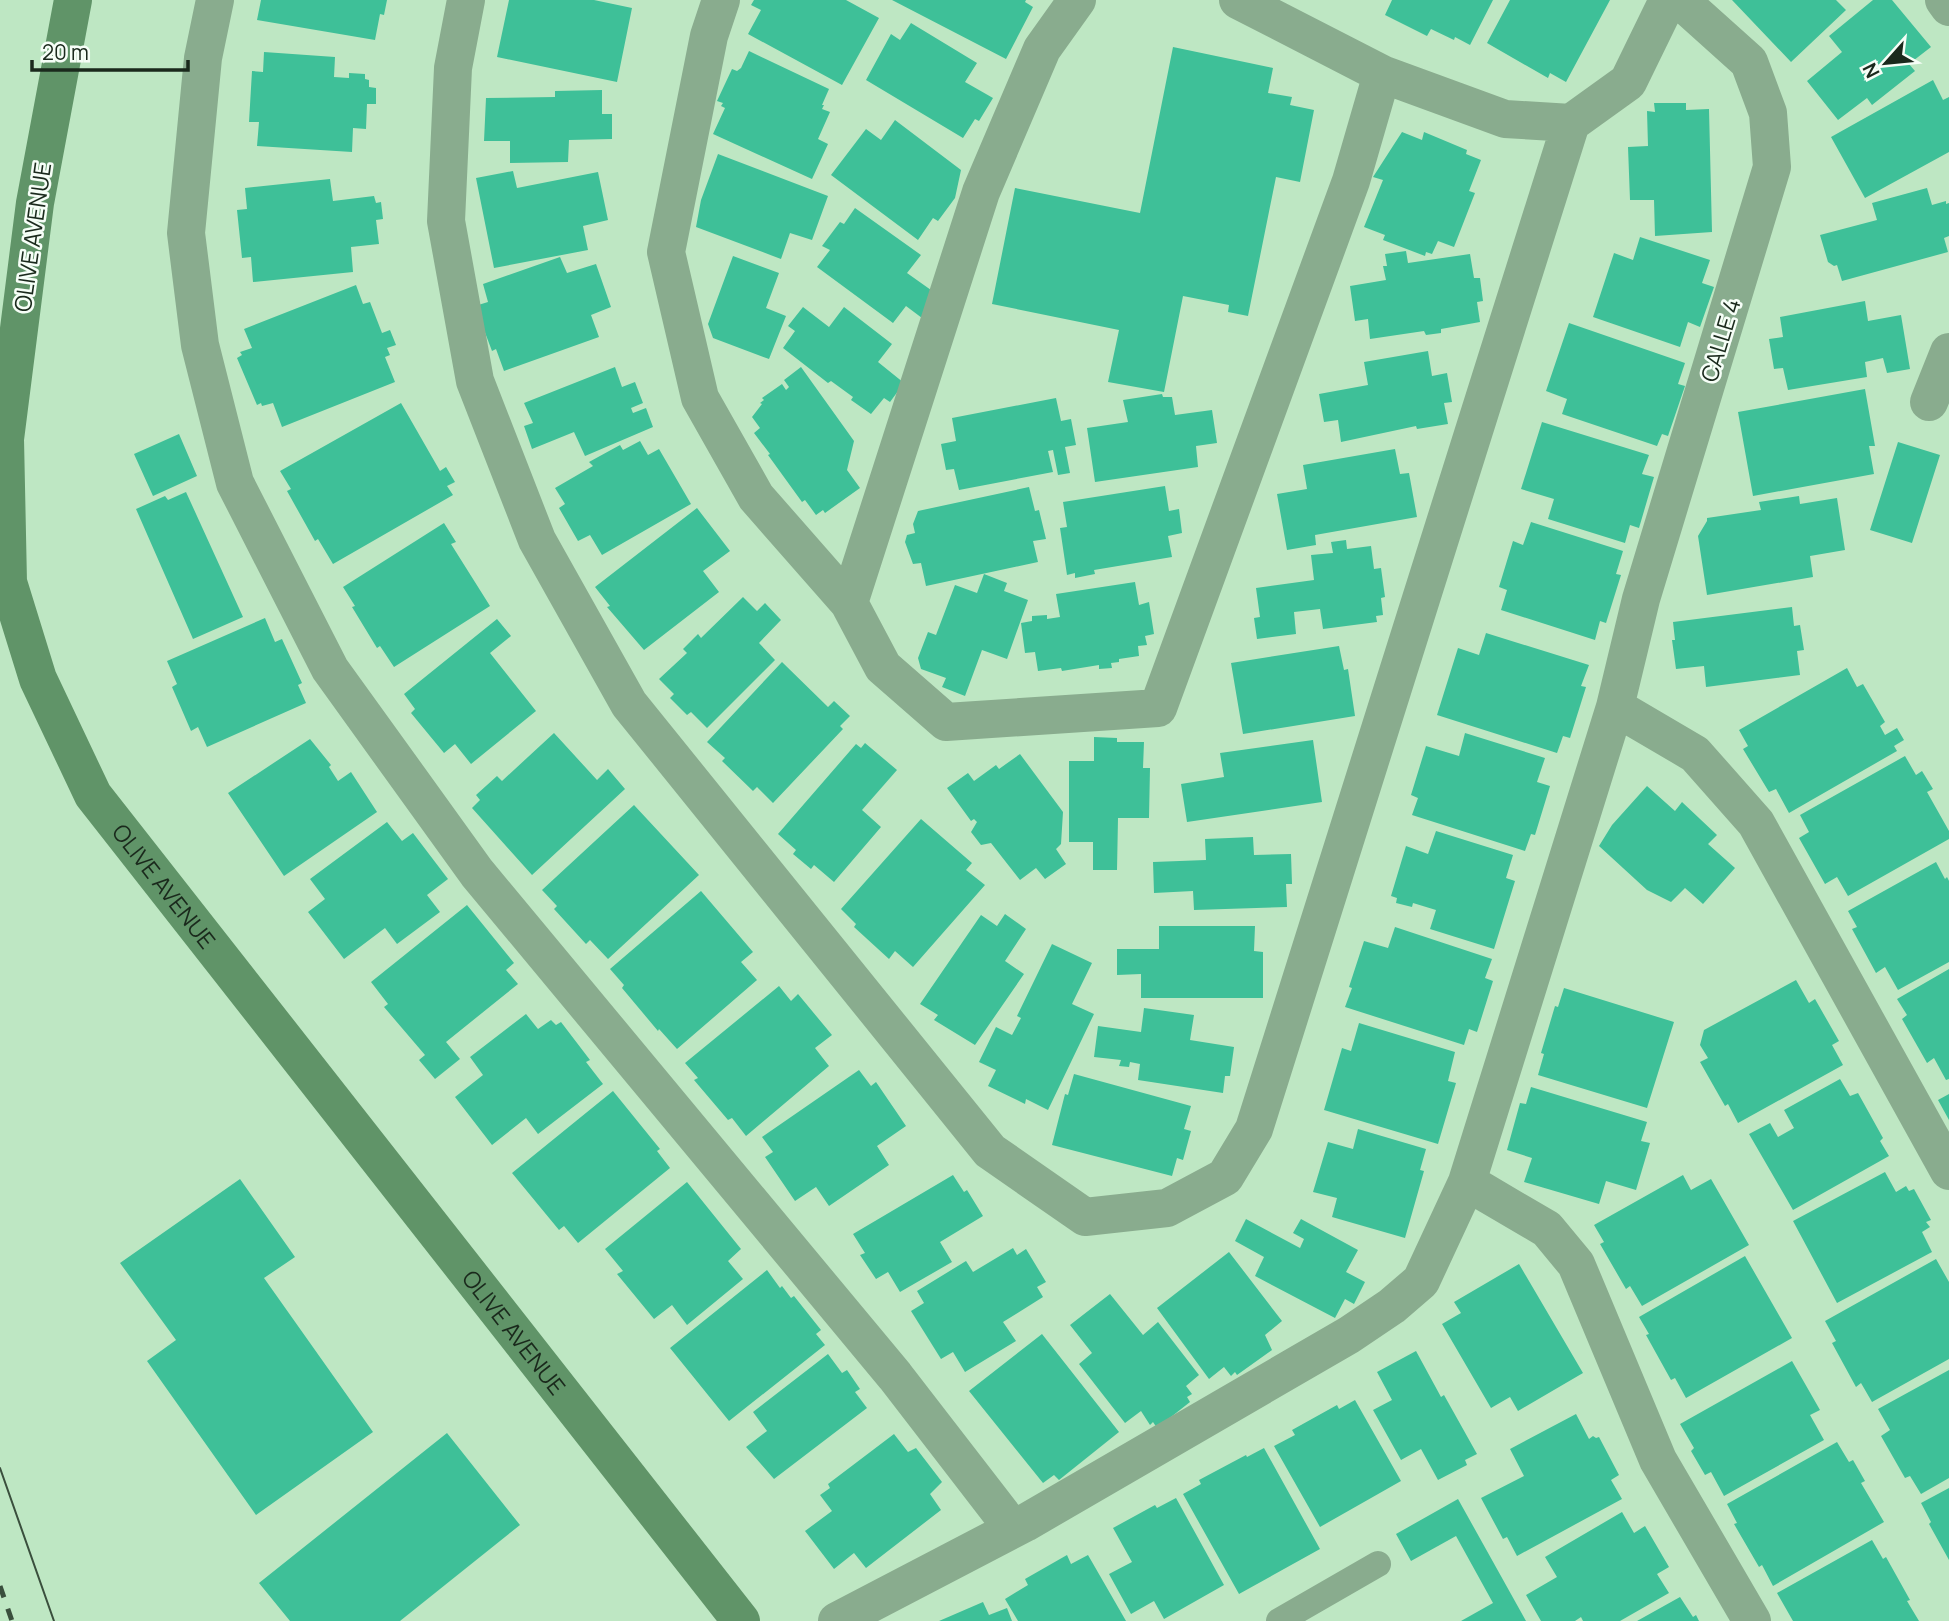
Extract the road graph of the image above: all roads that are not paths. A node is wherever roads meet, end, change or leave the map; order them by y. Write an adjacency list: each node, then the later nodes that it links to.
1 (73, 0): 21 (main road, OLIVE AVENUE)
2 (215, 0): 19 (street)
3 (466, 0): 12 (street)
4 (721, 0): 15 (street)
5 (1077, 0): 15 (street)
6 (1238, 0): 11 (street)
7 (1668, 0): 12 (street)
8 (1680, 0): 16 (street, CALLE 4)
9 (1944, 0): 10 (street)
10 (1949, 7)
11 (1382, 74): 12 (street); 15 (street)
12 (1571, 123)
13 (1949, 352): 14 (street)
14 (1929, 402)
15 (849, 603)
16 (1615, 707): 17 (street); 18 (street, CALLE 4)
17 (1949, 1171)
18 (1467, 1182): 19 (street, CALLE 4); 24 (street)
19 (1013, 1529): 22 (street, CALLE 4)
20 (1378, 1564): 23 (lane)
21 (741, 1621)
22 (837, 1621)
23 (1279, 1621)
24 (1752, 1621)

